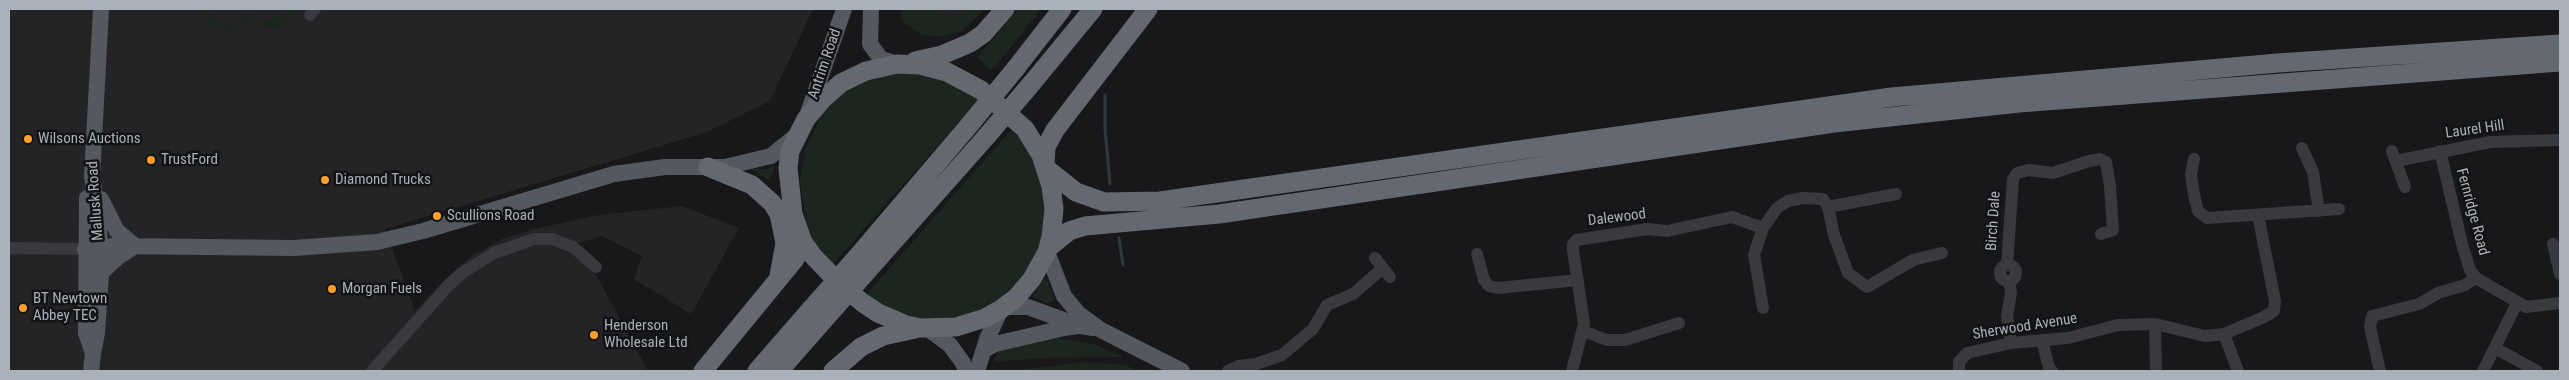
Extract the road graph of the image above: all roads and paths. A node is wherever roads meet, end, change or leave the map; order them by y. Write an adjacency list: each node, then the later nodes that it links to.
1 (100, 9): 18 (main road, Mallusk Road)
2 (844, 9): 11 (main road, Antrim Road)
3 (871, 9): 10 (main road)
4 (1005, 9): 10 (highway)
5 (1062, 9): 36 (highway, bridge)
6 (1093, 9): 36 (highway, bridge)
7 (1148, 9): 17 (highway)
8 (2560, 44): 17 (highway)
9 (2560, 62): 33 (highway)
10 (899, 64): 11 (highway); 17 (highway)
11 (802, 127): 16 (main road); 25 (highway)
12 (2560, 140): 14 (street, Laurel Hill)
13 (2302, 148): 23 (street)
14 (2440, 151): 19 (street, Laurel Hill); 41 (street, Fernridge Road)
15 (2194, 160): 24 (street)
16 (716, 167): 25 (main road); 29 (main road); 42 (highway)
17 (1046, 167): 33 (highway)
18 (92, 176): 29 (main road); 31 (main road, Mallusk Road)
19 (2405, 187)
20 (1896, 194): 21 (street)
21 (1828, 207): 26 (street); 34 (street)
22 (2339, 209): 23 (street)
23 (2319, 211): 24 (street)
24 (2258, 215): 55 (street, Sherwood Avenue)
25 (796, 225): 42 (highway); 52 (highway)
26 (1763, 228): 43 (street, Dalewood); 47 (street)
27 (2102, 234): 57 (street, Birch Dale)
28 (2557, 243): 32 (street); 40 (street)
29 (135, 246): 31 (main road); 39 (main road)
30 (9, 248): 31 (street)
31 (93, 248): 39 (main road, Mallusk Road); 60 (main road, Mallusk Road)
32 (2541, 248)
33 (1048, 250): 46 (highway); 53 (main road)
34 (1942, 253)
35 (1476, 254): 43 (street)
36 (870, 255): 48 (highway, bridge)
37 (596, 267): 62 (street)
38 (1383, 267): 70 (street)
39 (101, 272): 60 (main road, Mallusk Road)
40 (2560, 274)
41 (2476, 278): 44 (street, Fernridge Road); 76 (street)
42 (778, 279): 63 (highway)
43 (1578, 280): 54 (street, Dalewood)
44 (2517, 303): 45 (street, Fernridge Road); 58 (street)
45 (2560, 303)
46 (1003, 308): 51 (main road); 52 (highway); 59 (main road)
47 (1763, 308)
48 (817, 315): 64 (highway); 65 (highway)
49 (1679, 323): 54 (street)
50 (2155, 324): 55 (street, Sherwood Avenue); 56 (street, Sherwood Avenue); 74 (street)
51 (1080, 326): 53 (main road); 59 (main road)
52 (924, 328): 66 (highway); 67 (main road)
53 (1101, 330): 69 (main road)
54 (1583, 332): 71 (street, Dalewood)
55 (2224, 334): 75 (street)
56 (2042, 340): 57 (street, Sherwood Avenue); 73 (street)
57 (2011, 344): 72 (street, Sherwood Avenue)
58 (2494, 348): 77 (street); 78 (street)
59 (984, 350): 68 (main road)
60 (93, 353): 61 (main road, Mallusk Road)
61 (92, 371)
62 (372, 371)
63 (703, 371)
64 (757, 371)
65 (779, 371)
66 (833, 371)
67 (966, 371)
68 (977, 371)
69 (1182, 371)
70 (1228, 371)
71 (1572, 371)
72 (1959, 371)
73 (2052, 371)
74 (2156, 371)
75 (2238, 371)
76 (2380, 371)
77 (2483, 371)
78 (2537, 371)

